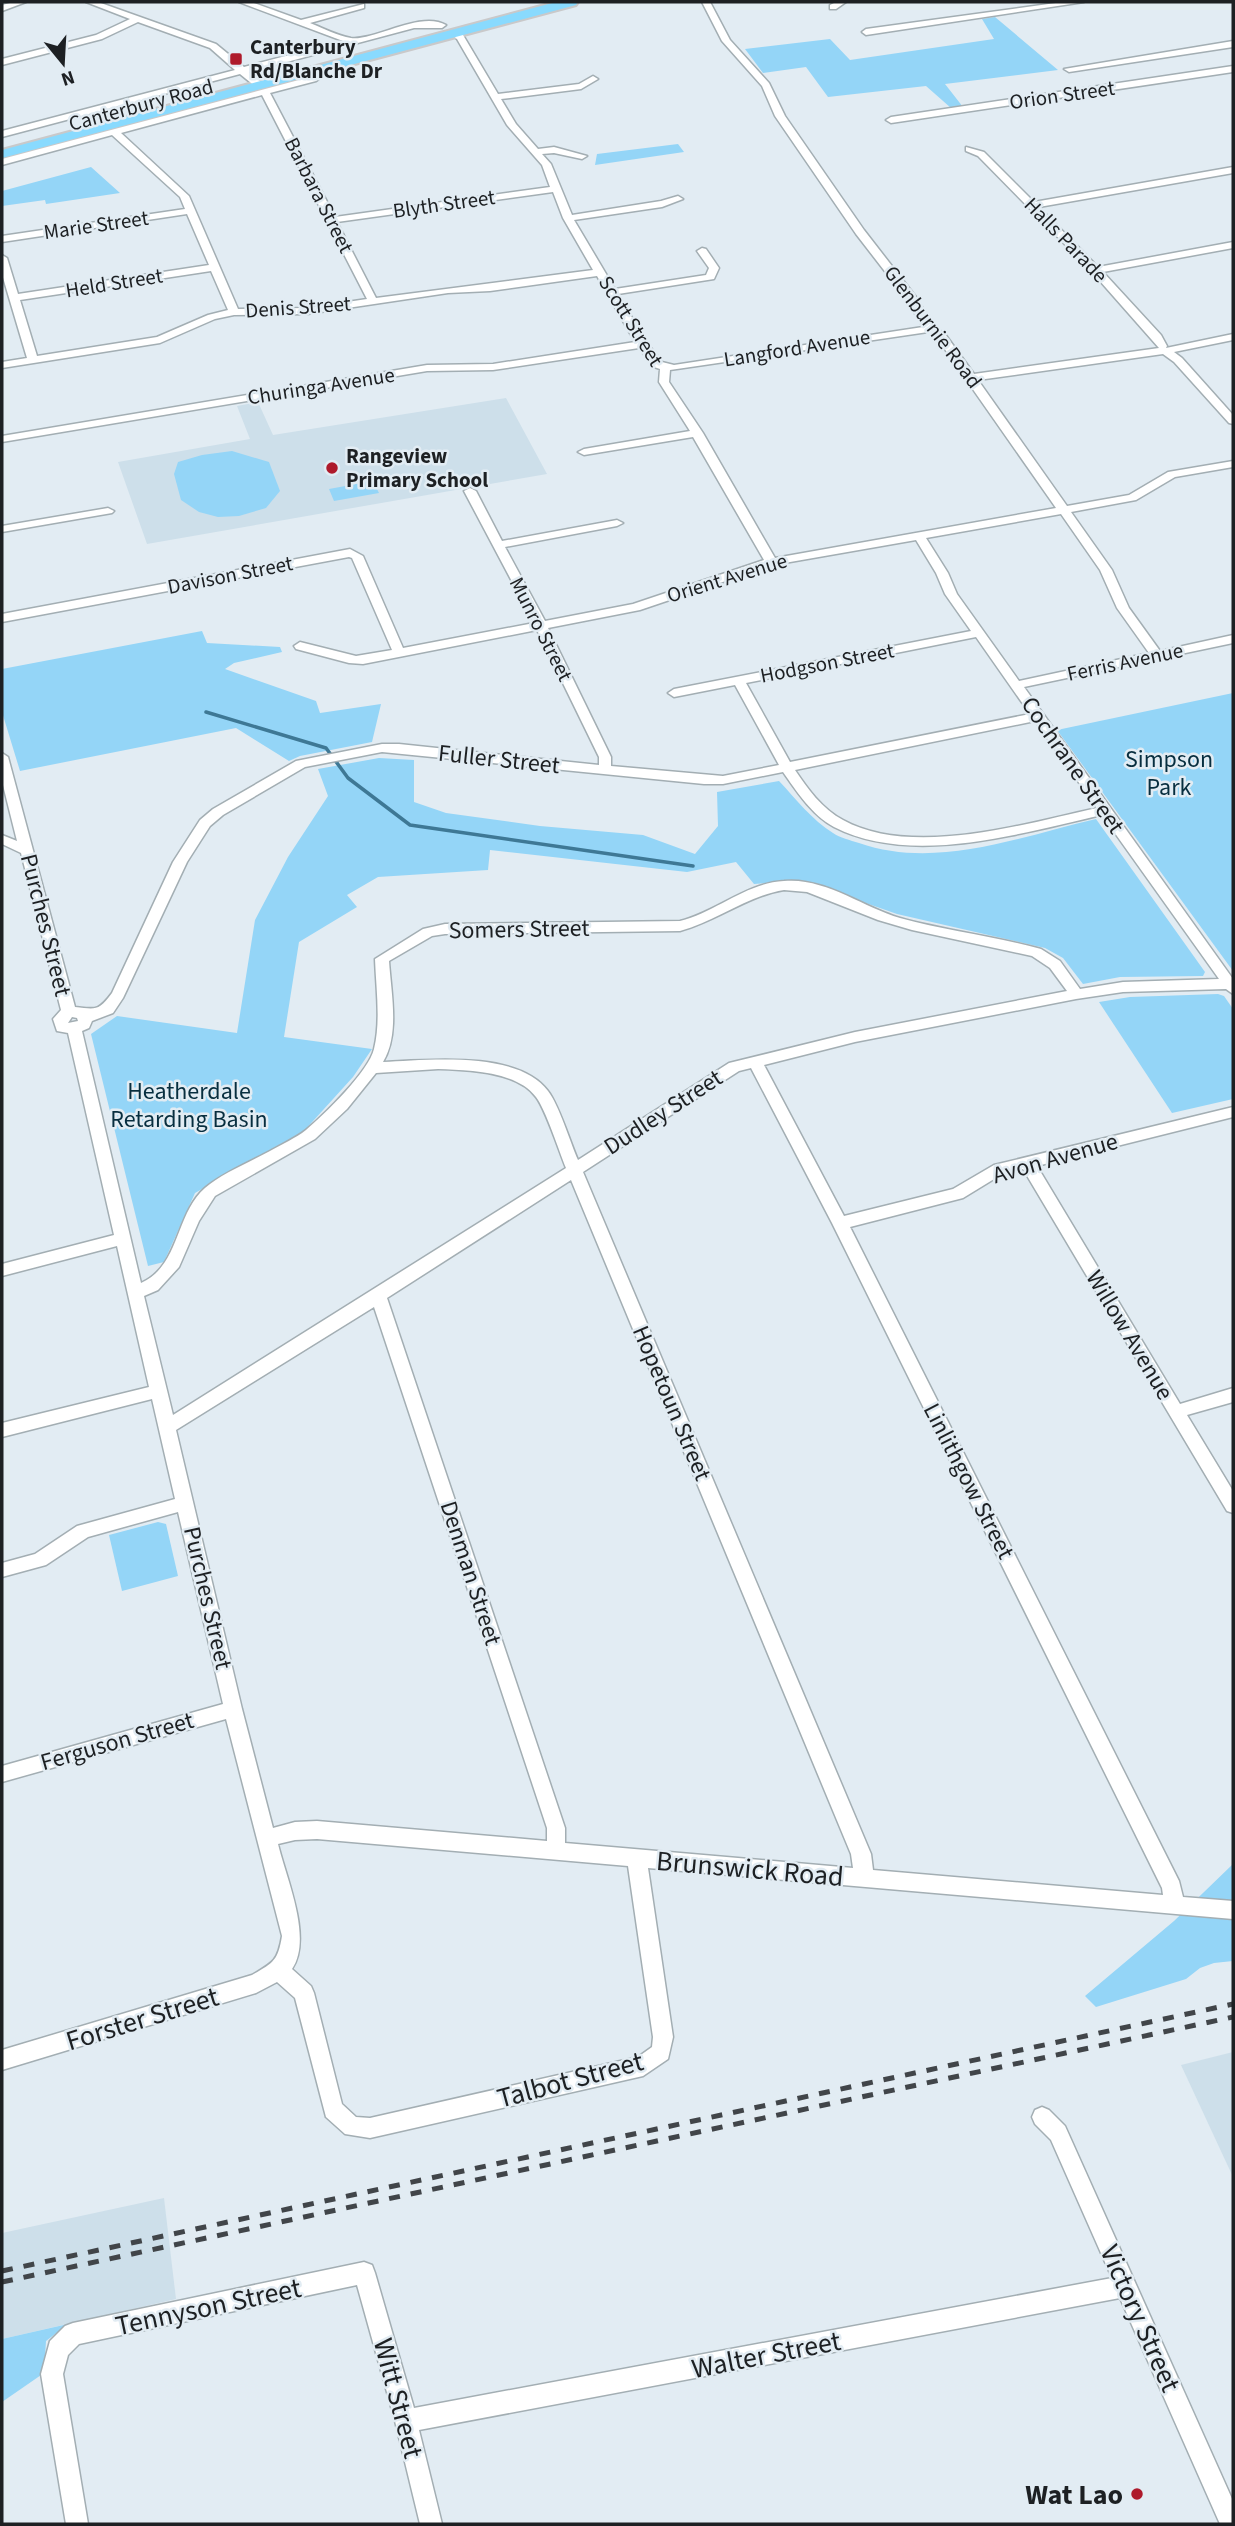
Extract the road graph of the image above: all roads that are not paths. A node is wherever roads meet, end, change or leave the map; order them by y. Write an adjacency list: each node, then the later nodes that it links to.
1 (22, 2): 9 (street)
2 (90, 2): 10 (street, Barbara Street)
3 (243, 2): 11 (street)
4 (531, 2): 12 (main road, Canterbury Road)
5 (571, 2): 12 (main road, Canterbury Road)
6 (706, 2): 50 (street, Glenburnie Road)
7 (1080, 2): 13 (street)
8 (361, 6): 11 (street)
9 (2, 8)
10 (138, 19): 16 (street); 21 (street, Barbara Street)
11 (300, 23): 14 (street)
12 (448, 29): 14 (street, Canterbury Road); 21 (main road, Canterbury Road); 21 (main road, Canterbury Road); 22 (street, Scott Street)
13 (866, 32)
14 (352, 41): 21 (street, Canterbury Road)
15 (1233, 44): 17 (street)
16 (2, 62)
17 (1069, 69)
18 (1228, 70): 20 (street); 23 (street, Orion Street)
19 (593, 79): 22 (street)
20 (1233, 80)
21 (254, 81): 24 (street, Canterbury Road); 25 (street, Canterbury Road); 26 (main road, Canterbury Road); 29 (main road, Canterbury Road); 38 (street, Barbara Street)
22 (496, 97): 28 (street, Scott Street)
23 (891, 120)
24 (114, 132): 31 (street, Canterbury Road); 36 (street)
25 (2, 134)
26 (2, 143)
27 (969, 149): 35 (street, Halls Parade)
28 (535, 152): 30 (street); 33 (street, Scott Street)
29 (2, 154)
30 (582, 156)
31 (2, 162)
32 (1233, 170): 35 (street)
33 (556, 188): 37 (street, Scott Street); 38 (street, Blyth Street)
34 (678, 199): 37 (street)
35 (1032, 205): 44 (street, Halls Parade)
36 (190, 211): 39 (street, Marie Street); 43 (street)
37 (568, 218): 45 (street, Scott Street)
38 (333, 220): 48 (street, Barbara Street)
39 (2, 239)
40 (1233, 245): 44 (street)
41 (702, 251): 46 (street)
42 (2, 258): 47 (street)
43 (214, 267): 47 (street, Held Street); 49 (street)
44 (1096, 270): 53 (street, Halls Parade)
45 (600, 272): 46 (street, Scott Street); 48 (street, Denis Street)
46 (612, 292): 52 (street, Scott Street)
47 (15, 298): 54 (street)
48 (373, 301): 49 (street, Denis Street)
49 (234, 313): 54 (street, Denis Street)
50 (930, 329): 56 (street, Langford Avenue); 57 (street, Glenburnie Road)
51 (1233, 337): 53 (street)
52 (642, 344): 56 (street, Scott Street); 60 (street, Churinga Avenue)
53 (1167, 348): 57 (street); 58 (street, Halls Parade)
54 (33, 359): 55 (street, Denis Street)
55 (2, 365)
56 (665, 367): 59 (street, Scott Street)
57 (971, 379): 65 (street, Glenburnie Road)
58 (1233, 421)
59 (697, 433): 61 (street); 70 (street, Scott Street)
60 (2, 439)
61 (584, 452)
62 (1233, 464): 65 (street, Orient Avenue)
63 (470, 491): 69 (street, Munro Street)
64 (108, 511): 67 (street)
65 (1063, 511): 68 (street, Orient Avenue); 77 (street, Glenburnie Road)
66 (617, 523): 69 (street)
67 (2, 529)
68 (919, 536): 70 (street, Orient Avenue); 73 (street, Cochrane Street)
69 (498, 545): 72 (street, Munro Street)
70 (771, 562): 72 (street, Orient Avenue)
71 (2, 618): 76 (street, Davison Street)
72 (540, 626): 76 (street, Orient Avenue); 84 (street, Munro Street)
73 (980, 633): 78 (street, Hodgson Street); 79 (street, Cochrane Street)
74 (1233, 639): 77 (street, Ferris Avenue)
75 (300, 646): 76 (street, Orient Avenue)
76 (398, 649)
77 (1157, 656): 79 (street, Ferris Avenue)
78 (738, 680): 80 (street, Hodgson Street); 83 (street)
79 (1017, 685): 81 (street, Cochrane Street)
80 (674, 693)
81 (1040, 716): 83 (street, Fuller Street); 86 (street, Cochrane Street)
82 (2, 757): 85 (street, Purches Street)
83 (788, 767): 84 (street, Fuller Street); 86 (street)
84 (605, 770): 91 (street, Fuller Street)
85 (4, 776): 88 (street, Purches Street)
86 (1105, 810): 89 (street, Cochrane Street)
87 (2, 839): 88 (street)
88 (27, 851): 91 (street, Purches Street)
89 (1231, 987): 90 (street, Dudley Street)
90 (1076, 994): 92 (street, Dudley Street); 93 (street, Somers Street)
91 (76, 1020): 98 (street, Purches Street)
92 (755, 1060): 96 (street, Dudley Street); 97 (street, Linlithgow Street)
93 (372, 1068): 96 (street, Hopetoun Street); 100 (street, Somers Street)
94 (1233, 1112): 95 (street, Avon Avenue)
95 (1027, 1163): 97 (street, Avon Avenue); 104 (street, Willow Avenue)
96 (574, 1169): 101 (street, Dudley Street); 115 (street, Hopetoun Street)
97 (840, 1223): 116 (street, Linlithgow Street)
98 (122, 1239): 99 (street); 100 (street, Purches Street)
99 (2, 1270)
100 (135, 1293): 102 (street, Purches Street)
101 (378, 1296): 105 (street, Dudley Street); 113 (street, Denman Street)
102 (158, 1391): 105 (street, Purches Street); 106 (street)
103 (1233, 1395): 104 (street)
104 (1176, 1412): 108 (street, Willow Avenue)
105 (167, 1427): 107 (street, Purches Street)
106 (2, 1430)
107 (186, 1503): 109 (street); 110 (street, Purches Street)
108 (1233, 1506)
109 (2, 1570)
110 (233, 1709): 111 (street, Ferguson Street); 112 (street, Purches Street)
111 (2, 1774)
112 (268, 1838): 113 (street, Brunswick Road); 118 (street, Purches Street)
113 (556, 1850): 114 (street, Brunswick Road)
114 (637, 1859): 115 (street, Brunswick Road); 118 (street, Talbot Street)
115 (864, 1878): 116 (street, Brunswick Road)
116 (1174, 1904): 117 (street, Brunswick Road)
117 (1233, 1910)
118 (279, 1970): 119 (street, Forster Street)
119 (2, 2060)
120 (1042, 2117): 122 (street, Victory Street)
121 (364, 2273): 123 (street, Witt Street); 124 (street, Tennyson Street)
122 (1126, 2287): 123 (street, Walter Street); 126 (street, Victory Street)
123 (406, 2421): 125 (street, Witt Street)
124 (77, 2524)
125 (431, 2524)
126 (1232, 2524)

